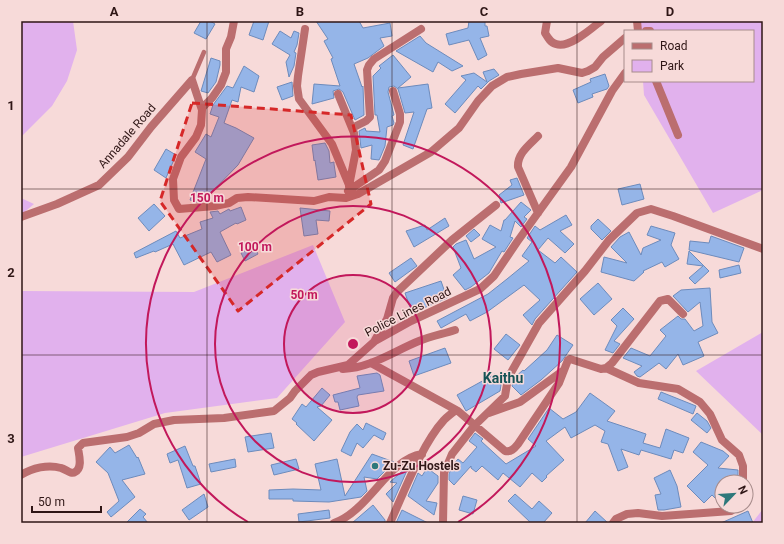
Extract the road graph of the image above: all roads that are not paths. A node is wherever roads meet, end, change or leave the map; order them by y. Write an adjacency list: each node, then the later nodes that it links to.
1 (234, 21): 13 (street)
2 (547, 21): 3 (street)
3 (601, 21)
4 (305, 29): 17 (street)
5 (421, 29): 14 (street)
6 (624, 39): 17 (street)
7 (204, 52): 9 (lane, Annadale Road)
8 (624, 74): 19 (street, Police Lines Road)
9 (192, 80): 13 (street); 20 (street, Annadale Road)
10 (656, 82): 15 (street)
11 (393, 91): 17 (street)
12 (338, 94): 14 (street)
13 (202, 108): 17 (street)
14 (352, 128): 17 (street)
15 (678, 135)
16 (538, 136): 19 (street)
17 (347, 191)
18 (496, 205): 24 (street)
19 (538, 213): 24 (street, Police Lines Road)
20 (21, 217)
21 (763, 249): 30 (street)
22 (683, 314): 26 (street)
23 (455, 330): 25 (street)
24 (375, 340): 27 (street, Police Lines Road)
25 (371, 363): 27 (street); 29 (street)
26 (606, 368): 28 (street); 33 (street)
27 (334, 369): 34 (street, Police Lines Road)
28 (564, 370): 30 (street); 31 (street)
29 (456, 410): 31 (street); 32 (street)
30 (486, 414): 31 (street)
31 (474, 426): 38 (street)
32 (422, 454): 36 (street); 37 (street)
33 (743, 474)
34 (21, 475)
35 (714, 512): 39 (street)
36 (334, 523)
37 (390, 523)
38 (443, 523)
39 (613, 523)

